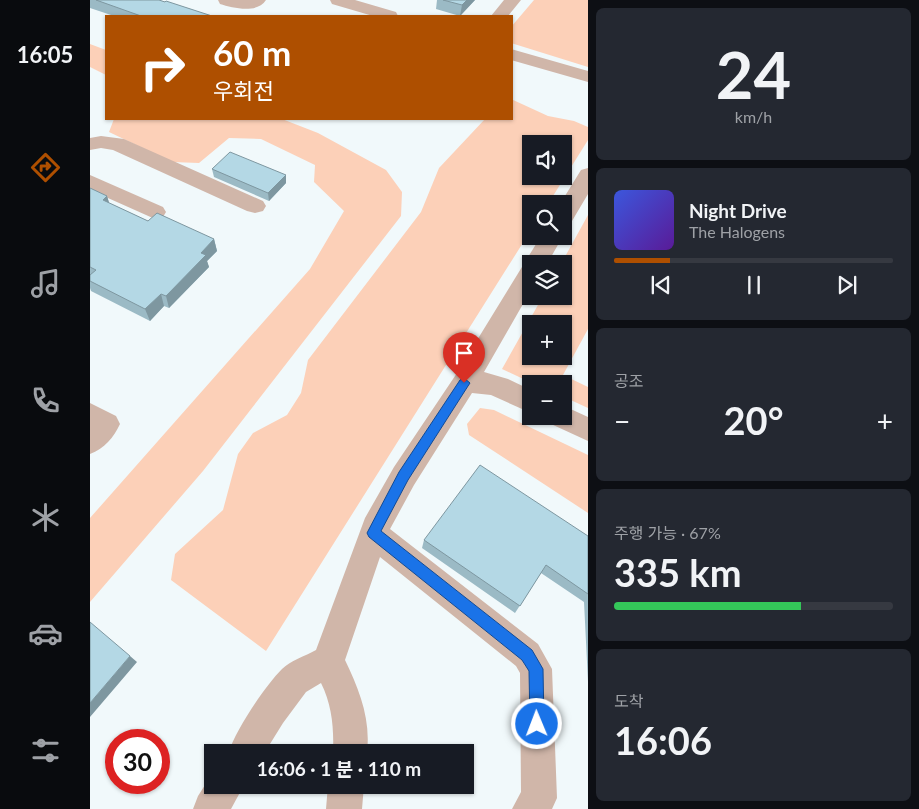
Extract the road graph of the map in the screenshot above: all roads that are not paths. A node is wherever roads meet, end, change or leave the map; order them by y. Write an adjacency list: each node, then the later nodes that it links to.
1 (226, 0): 2 (street)
2 (258, 0)
3 (338, 0): 5 (street)
4 (513, 0): 6 (street)
5 (387, 15)
6 (500, 15)
7 (513, 55): 8 (street)
8 (588, 77)
9 (90, 144): 13 (street)
10 (588, 175): 12 (street)
11 (90, 182): 14 (street)
12 (572, 202)
13 (255, 206)
14 (155, 212)
15 (522, 285): 16 (street)
16 (464, 383): 17 (street); 22 (street)
17 (522, 398)
18 (90, 414): 21 (street)
19 (572, 422): 20 (street)
20 (588, 430)
21 (90, 442)
22 (374, 533): 23 (street); 30 (street)
23 (328, 661): 24 (street); 25 (street)
24 (251, 744)
25 (351, 744)
26 (220, 794): 28 (street)
27 (345, 794): 29 (street)
28 (211, 809)
29 (344, 809)
30 (530, 809)

